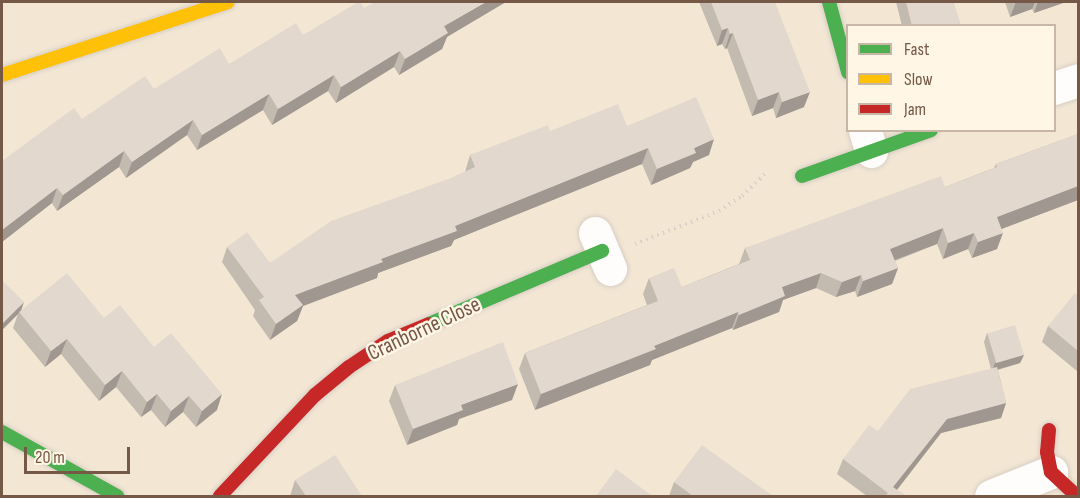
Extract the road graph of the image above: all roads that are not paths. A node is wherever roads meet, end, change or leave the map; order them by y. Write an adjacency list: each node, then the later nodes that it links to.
1 (228, 2): 4 (street)
2 (829, 2): 3 (street)
3 (846, 65)
4 (2, 75)
5 (1078, 80): 6 (street)
6 (1056, 87)
7 (920, 132): 8 (street)
8 (868, 141): 9 (street)
9 (802, 176)
10 (602, 251): 15 (street, Cranborne Close)
11 (1049, 430): 13 (street)
12 (2, 432): 14 (street)
13 (1051, 472): 16 (street); 17 (street)
14 (117, 496)
15 (220, 496)
16 (991, 496)
17 (1077, 496)

